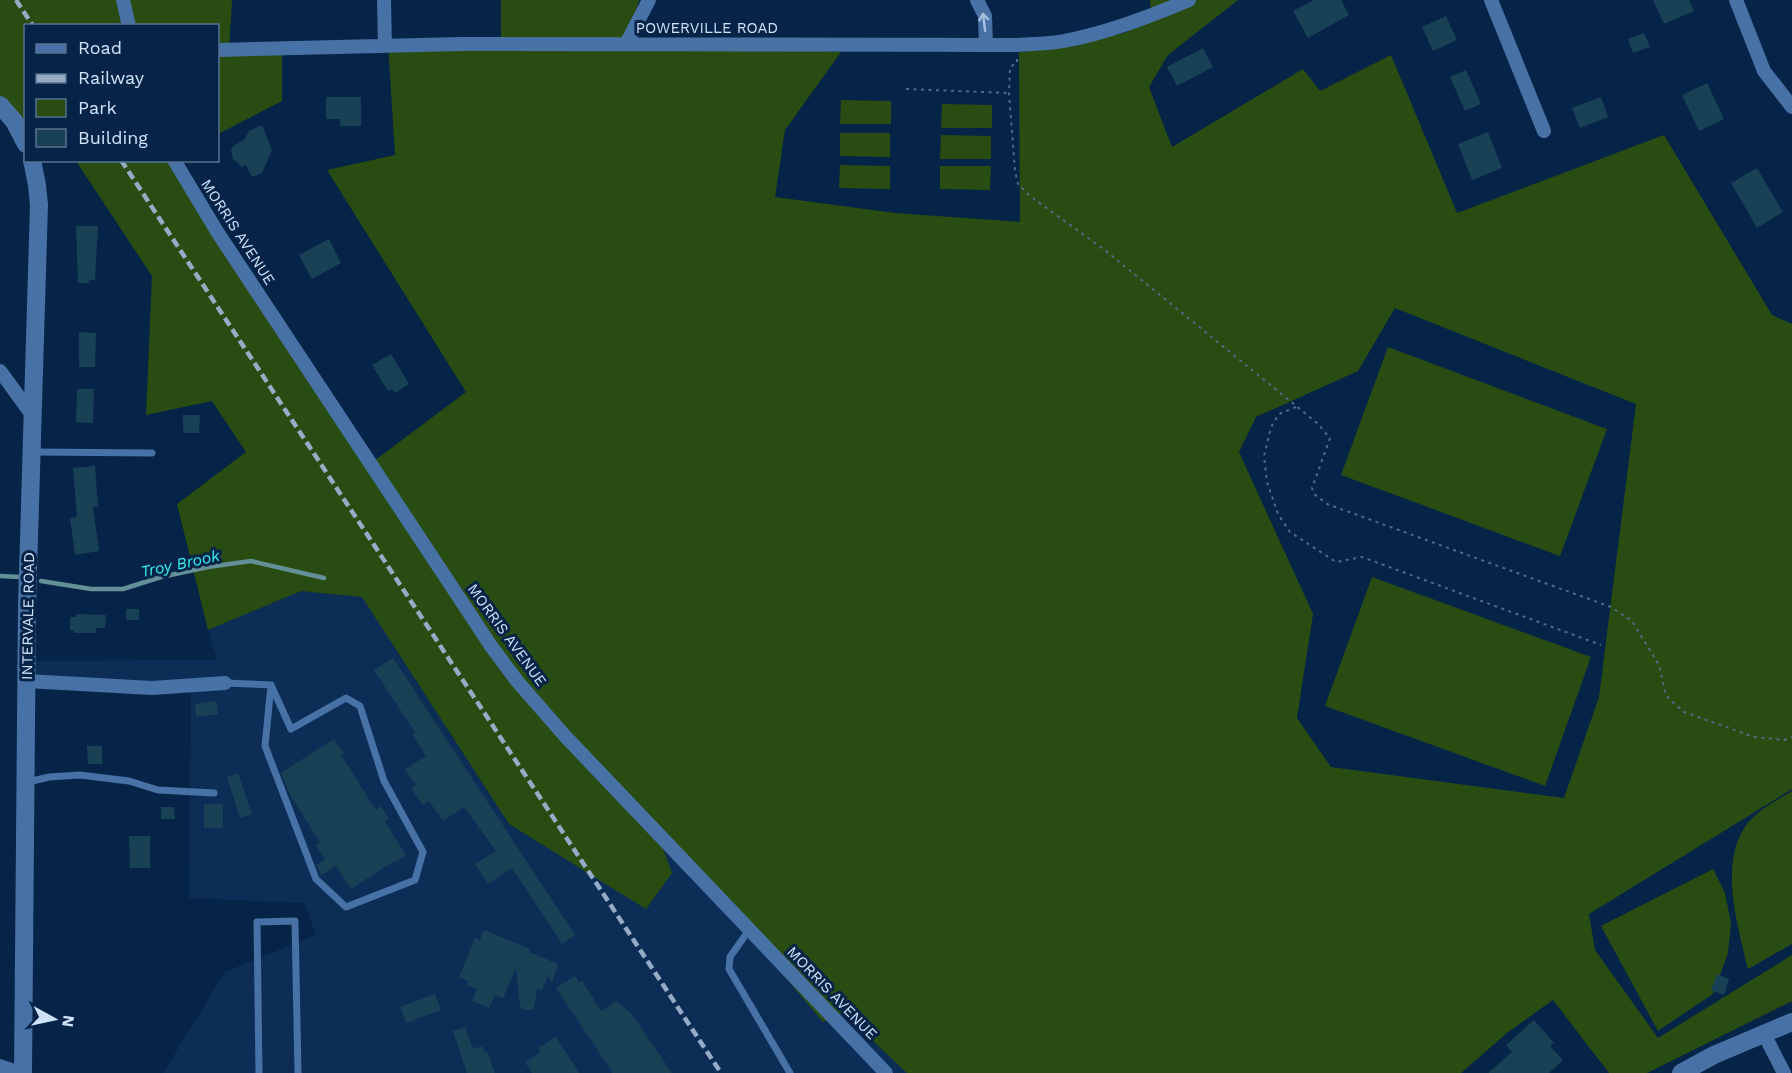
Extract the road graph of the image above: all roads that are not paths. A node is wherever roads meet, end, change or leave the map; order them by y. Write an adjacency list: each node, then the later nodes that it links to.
1 (123, 0): 8 (street)
2 (384, 0): 10 (street)
3 (649, 0): 9 (street)
4 (977, 0): 11 (street, one-way to 4)
5 (1189, 0): 11 (street, POWERVILLE ROAD)
6 (1491, 0): 15 (street)
7 (1736, 0): 14 (street)
8 (129, 24)
9 (626, 44): 10 (street, POWERVILLE ROAD); 11 (street, POWERVILLE ROAD)
10 (385, 45): 12 (street, POWERVILLE ROAD)
11 (986, 45)
12 (219, 50)
13 (0, 105): 16 (street)
14 (1792, 107)
15 (1544, 131)
16 (24, 140)
17 (32, 162): 20 (street, INTERVALE ROAD)
18 (175, 162): 28 (street, MORRIS AVENUE)
19 (0, 371): 20 (street)
20 (33, 416): 21 (street, INTERVALE ROAD)
21 (32, 452): 22 (lane); 23 (street, INTERVALE ROAD)
22 (152, 453)
23 (26, 681): 24 (street); 26 (street, INTERVALE ROAD)
24 (225, 683): 25 (lane)
25 (271, 685): 25 (lane)
26 (25, 782): 27 (lane); 32 (street, INTERVALE ROAD)
27 (214, 793)
28 (749, 930): 35 (lane); 36 (street, MORRIS AVENUE)
29 (1792, 1022): 30 (street)
30 (1763, 1032): 37 (street); 38 (street)
31 (0, 1066): 32 (street)
32 (21, 1073)
33 (259, 1073): 34 (lane)
34 (298, 1073)
35 (790, 1073)
36 (886, 1073)
37 (1681, 1073)
38 (1784, 1073)

